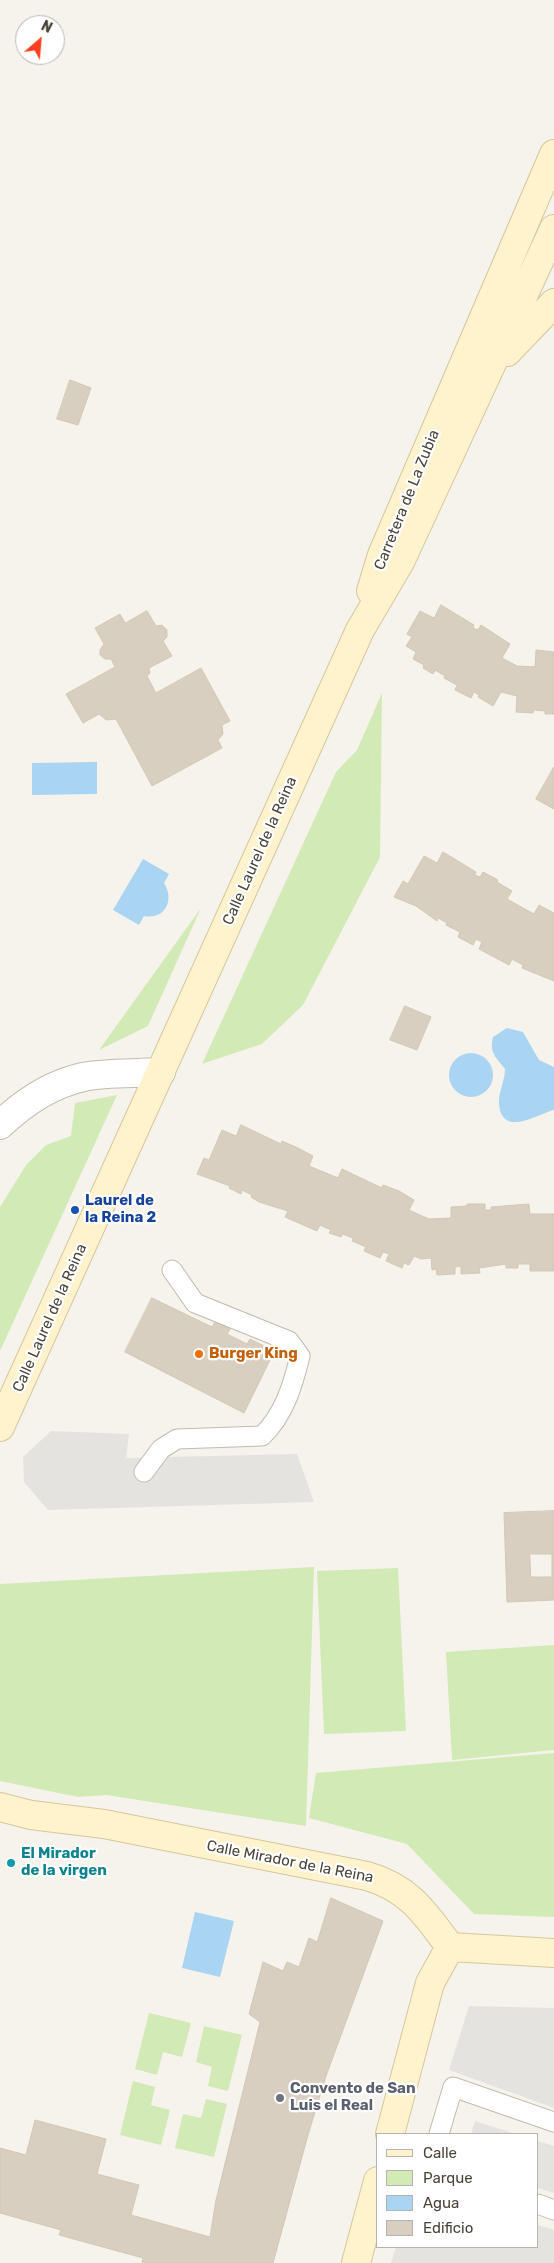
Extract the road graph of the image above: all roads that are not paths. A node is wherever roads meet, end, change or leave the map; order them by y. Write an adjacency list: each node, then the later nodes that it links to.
1 (554, 154): 5 (street, Carretera de La Zubia)
2 (554, 229): 4 (street, Carretera de La Zubia)
3 (554, 303): 4 (street)
4 (486, 376): 5 (street, Carretera de La Zubia)
5 (360, 630): 6 (street, Calle Laurel de la Reina)
6 (161, 1072): 7 (street); 9 (street, Calle Laurel de la Reina)
7 (0, 1125)
8 (172, 1270): 10 (lane)
9 (0, 1427)
10 (144, 1472)
11 (0, 1807): 12 (street, Calle Mirador de la Reina)
12 (450, 1947): 13 (street); 15 (street)
13 (554, 1953)
14 (554, 2122): 16 (lane)
15 (390, 2133)
16 (439, 2133)
17 (376, 2189): 20 (street)
18 (539, 2204): 19 (lane)
19 (554, 2210)
20 (356, 2263)

